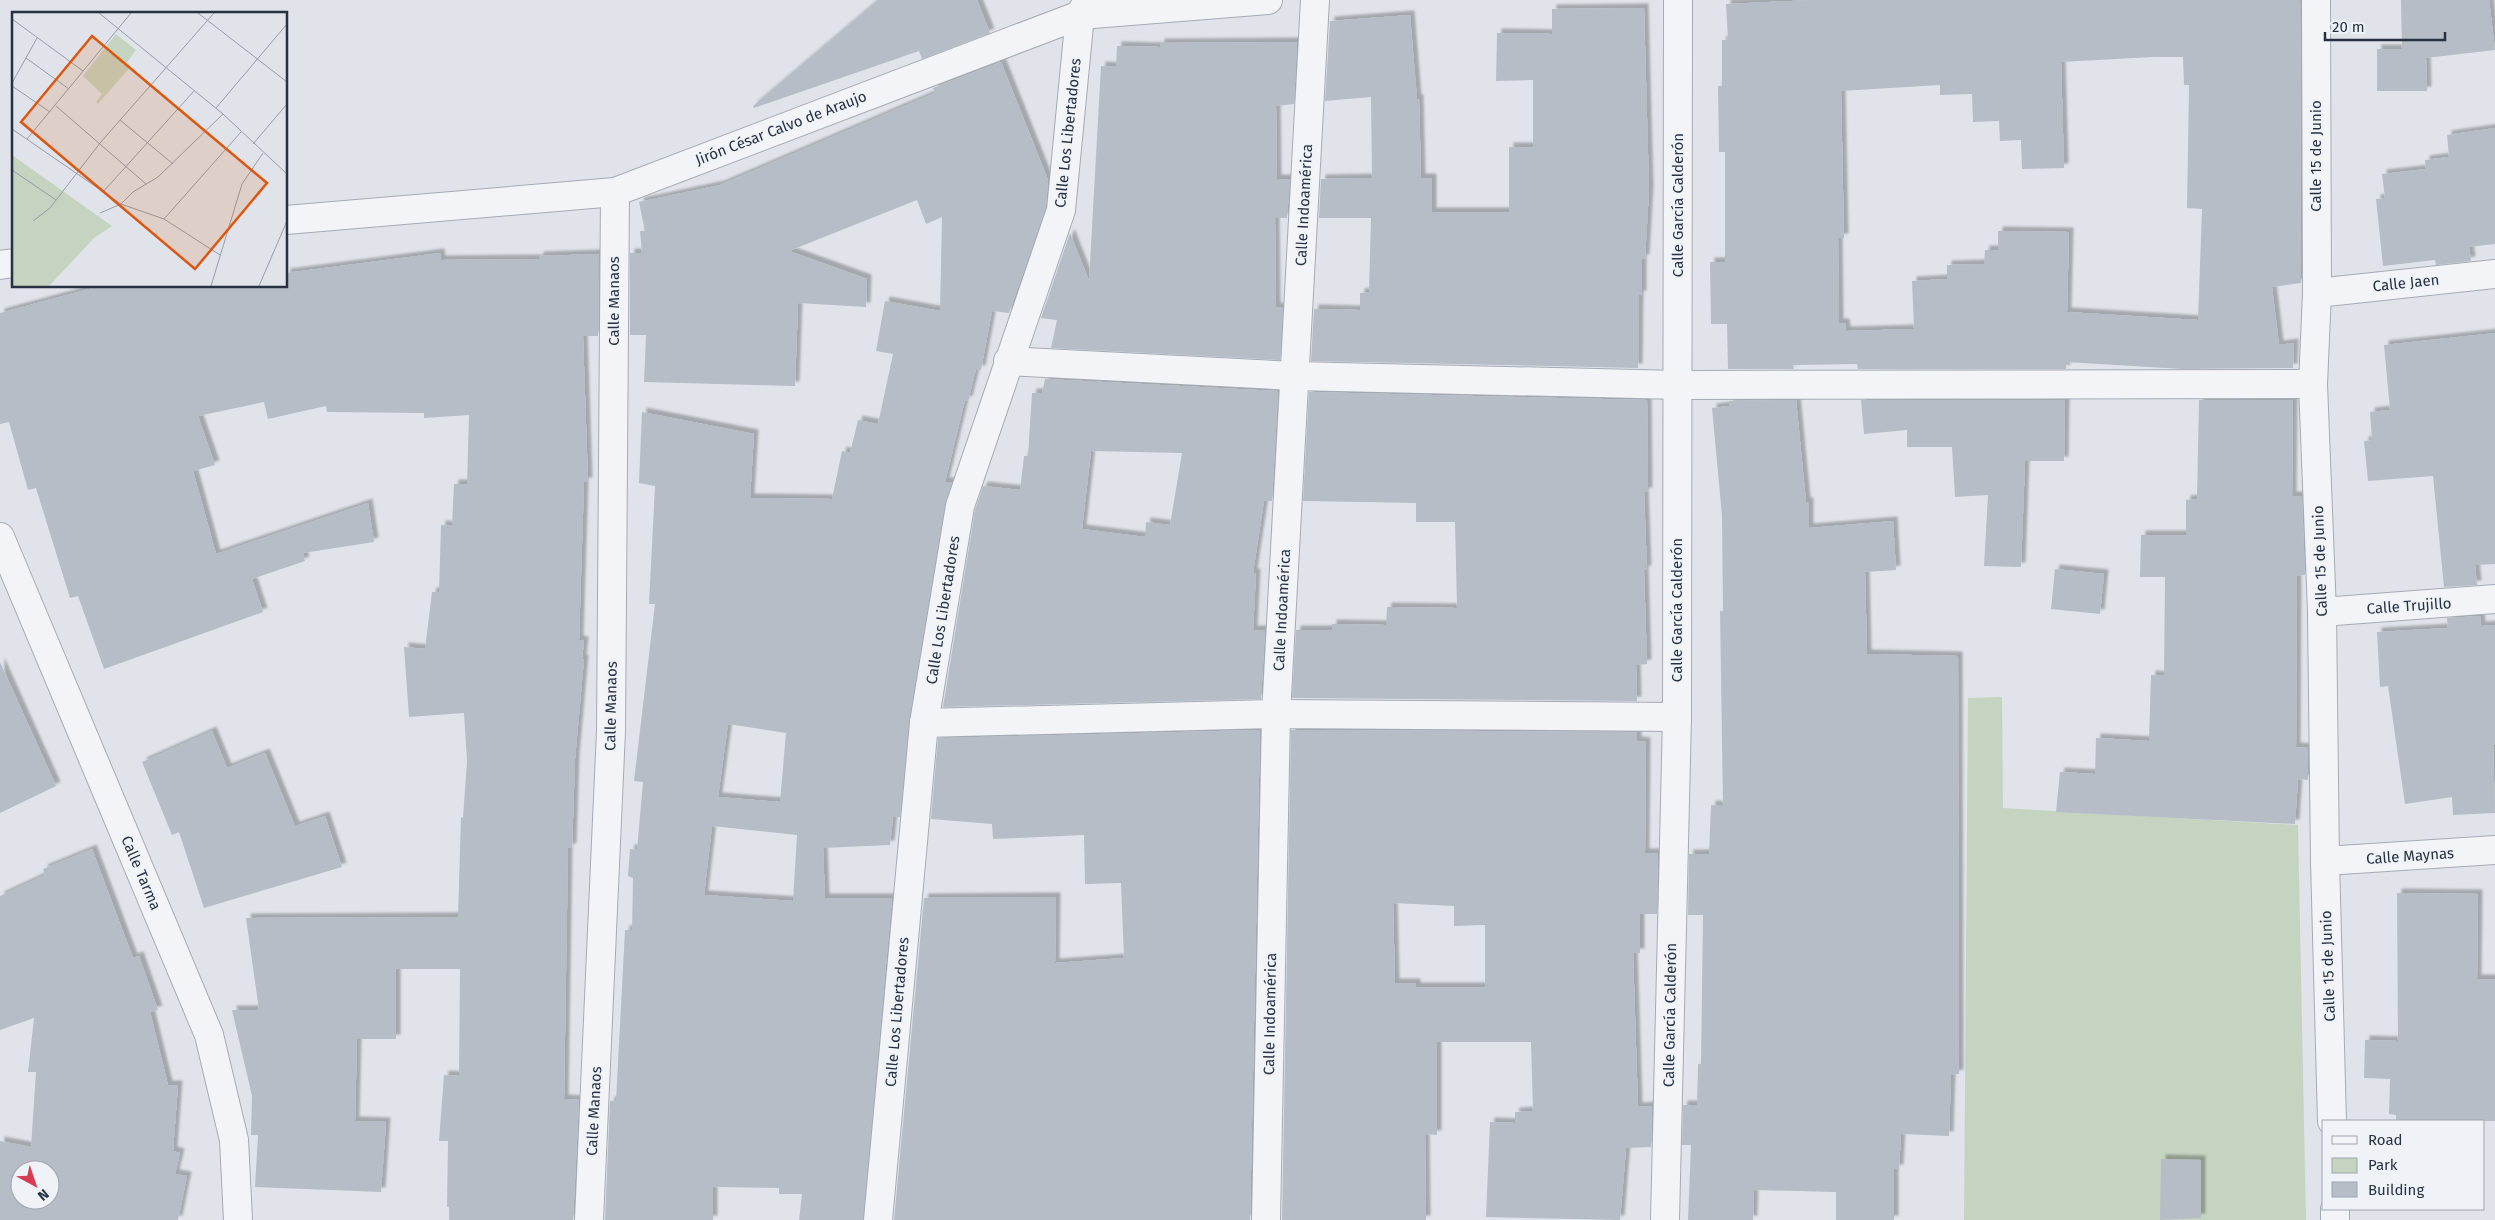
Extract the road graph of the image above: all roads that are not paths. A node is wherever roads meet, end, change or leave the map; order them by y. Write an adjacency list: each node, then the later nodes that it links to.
1 (1268, 0): 5 (street, Jirón César Calvo de Araujo)
2 (1315, 0): 11 (street, Calle Indoamérica)
3 (1678, 0): 12 (street, Calle García Calderón)
4 (2316, 0): 9 (street, Calle 15 de Junio)
5 (1084, 8): 6 (street, Jirón César Calvo de Araujo); 10 (street, Calle Los Libertadores)
6 (615, 192): 7 (street, Jirón César Calvo de Araujo); 24 (street, Calle Manaos)
7 (288, 220)
8 (2495, 274): 9 (street, Calle Jaen)
9 (2317, 293): 13 (street, Calle 15 de Junio)
10 (1008, 360): 11 (street); 19 (street, Calle Los Libertadores)
11 (1295, 376): 12 (street); 17 (street, Calle Indoamérica)
12 (1678, 384): 13 (street); 18 (street, Calle García Calderón)
13 (2313, 384): 16 (street, Calle 15 de Junio)
14 (0, 536): 23 (street, Calle Tarma)
15 (2495, 599): 16 (street, Calle Trujillo)
16 (2322, 612): 21 (street, Calle 15 de Junio)
17 (1276, 714): 18 (street); 19 (street); 26 (street, Calle Indoamérica)
18 (1677, 717): 27 (street, Calle García Calderón)
19 (924, 724): 25 (street, Calle Los Libertadores)
20 (2495, 850): 21 (street, Calle Maynas)
21 (2325, 861): 22 (street, Calle 15 de Junio)
22 (2332, 1120)
23 (238, 1220)
24 (589, 1220)
25 (878, 1220)
26 (1266, 1220)
27 (1665, 1220)

